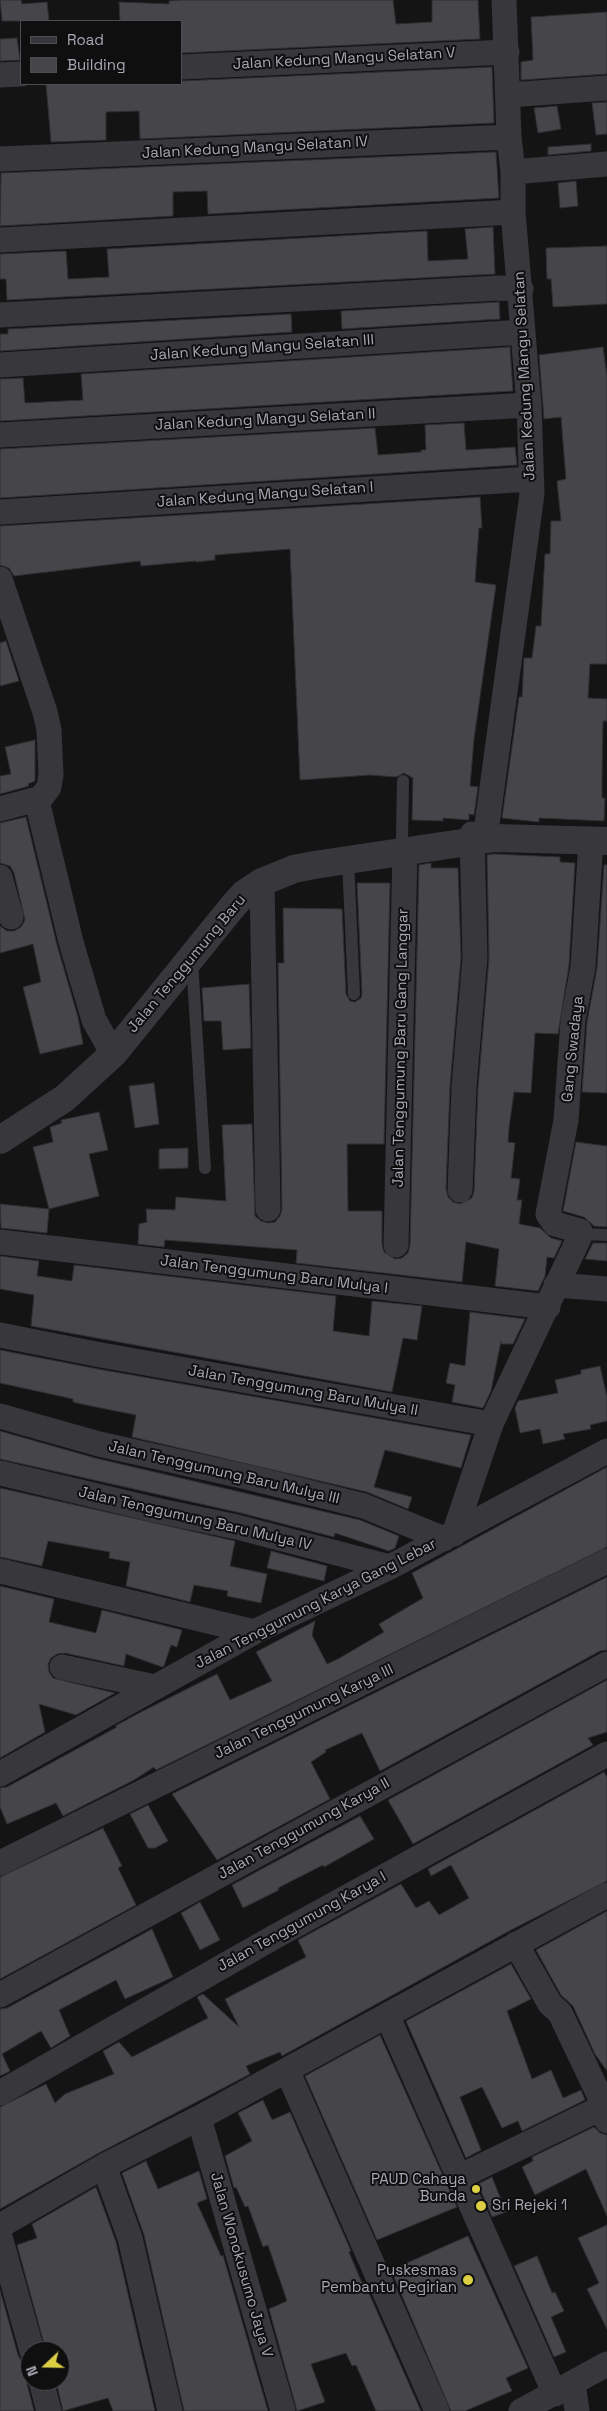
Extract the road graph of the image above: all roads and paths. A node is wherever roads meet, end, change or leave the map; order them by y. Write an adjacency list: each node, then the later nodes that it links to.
1 (504, 0): 2 (street, Jalan Kedung Mangu Selatan)
2 (507, 52): 3 (street, Jalan Kedung Mangu Selatan V); 7 (street, Jalan Kedung Mangu Selatan)
3 (182, 67)
4 (20, 74): 5 (street)
5 (0, 75)
6 (607, 88): 7 (street)
7 (508, 95): 8 (street, Jalan Kedung Mangu Selatan)
8 (509, 137): 9 (street, Jalan Kedung Mangu Selatan IV); 11 (street, Jalan Kedung Mangu Selatan)
9 (0, 159)
10 (607, 164): 11 (street)
11 (513, 172): 12 (street, Jalan Kedung Mangu Selatan)
12 (513, 212): 13 (street); 14 (street, Jalan Kedung Mangu Selatan)
13 (0, 240)
14 (521, 289): 15 (street); 16 (street, Jalan Kedung Mangu Selatan)
15 (0, 316)
16 (523, 332): 17 (street, Jalan Kedung Mangu Selatan III); 18 (street, Jalan Kedung Mangu Selatan)
17 (0, 365)
18 (529, 405): 19 (street, Jalan Kedung Mangu Selatan II); 20 (street, Jalan Kedung Mangu Selatan)
19 (0, 435)
20 (531, 479): 21 (street, Jalan Kedung Mangu Selatan I); 26 (street, Jalan Kedung Mangu Selatan)
21 (0, 512)
22 (0, 579): 24 (street)
23 (403, 781): 28 (lane)
24 (37, 801): 25 (street); 35 (street)
25 (0, 809)
26 (483, 834): 27 (street, Jalan Tenggumung Baru); 28 (street, Jalan Tenggumung Baru); 39 (street, Jalan Kedung Mangu Selatan)
27 (599, 840): 41 (street, Gang Swadaya)
28 (404, 845): 29 (street, Jalan Tenggumung Baru); 35 (street, Jalan Tenggumung Baru); 44 (street, Jalan Tenggumung Baru Gang Langgar)
29 (348, 860): 31 (street, Jalan Tenggumung Baru); 34 (lane)
30 (0, 877): 32 (street)
31 (262, 882): 33 (street, Jalan Tenggumung Baru); 40 (street)
32 (10, 917)
33 (191, 956): 37 (street, Jalan Tenggumung Baru); 38 (lane)
34 (354, 994)
35 (107, 1043): 36 (street, Jalan Tenggumung Baru)
36 (0, 1125)
37 (0, 1140)
38 (205, 1168)
39 (460, 1190)
40 (268, 1209)
41 (581, 1234): 42 (lane); 46 (street)
42 (607, 1235)
43 (0, 1242): 46 (street, Jalan Tenggumung Baru Mulya I)
44 (396, 1245)
45 (607, 1289): 46 (street, Jalan Tenggumung Baru Mulya I)
46 (552, 1296): 49 (street)
47 (0, 1334): 49 (street, Jalan Tenggumung Baru Mulya II)
48 (0, 1416): 52 (street, Jalan Tenggumung Baru Mulya III)
49 (491, 1424): 52 (street)
50 (607, 1452): 52 (street, Jalan Tenggumung Karya Gang Lebar)
51 (0, 1473): 54 (street, Jalan Tenggumung Baru Mulya IV)
52 (449, 1537): 54 (street, Jalan Tenggumung Karya Gang Lebar)
53 (607, 1561): 62 (street, Jalan Tenggumung Karya III)
54 (390, 1567): 56 (street, Jalan Tenggumung Karya Gang Lebar)
55 (0, 1571): 56 (street)
56 (254, 1632): 59 (street, Jalan Tenggumung Karya Gang Lebar)
57 (607, 1664): 65 (street, Jalan Tenggumung Karya II)
58 (62, 1667): 59 (street)
59 (155, 1687): 61 (street, Jalan Tenggumung Karya Gang Lebar)
60 (607, 1754): 68 (street, Jalan Tenggumung Karya I)
61 (0, 1774)
62 (0, 1862)
63 (607, 1895): 64 (street)
64 (516, 1944): 66 (street); 69 (street)
65 (0, 1995)
66 (387, 2015): 67 (street); 72 (street)
67 (287, 2070): 70 (street); 82 (street)
68 (0, 2093)
69 (605, 2112): 72 (street)
70 (200, 2118): 71 (street); 81 (street, Jalan Wonokusumo Jaya V)
71 (104, 2166): 73 (street); 80 (street)
72 (459, 2177): 77 (street)
73 (0, 2226)
74 (0, 2237): 75 (street)
75 (29, 2341)
76 (607, 2364): 77 (street)
77 (564, 2388): 83 (street); 84 (street)
78 (43, 2391): 79 (street)
79 (49, 2411)
80 (170, 2411)
81 (282, 2411)
82 (437, 2411)
83 (521, 2411)
84 (577, 2411)

